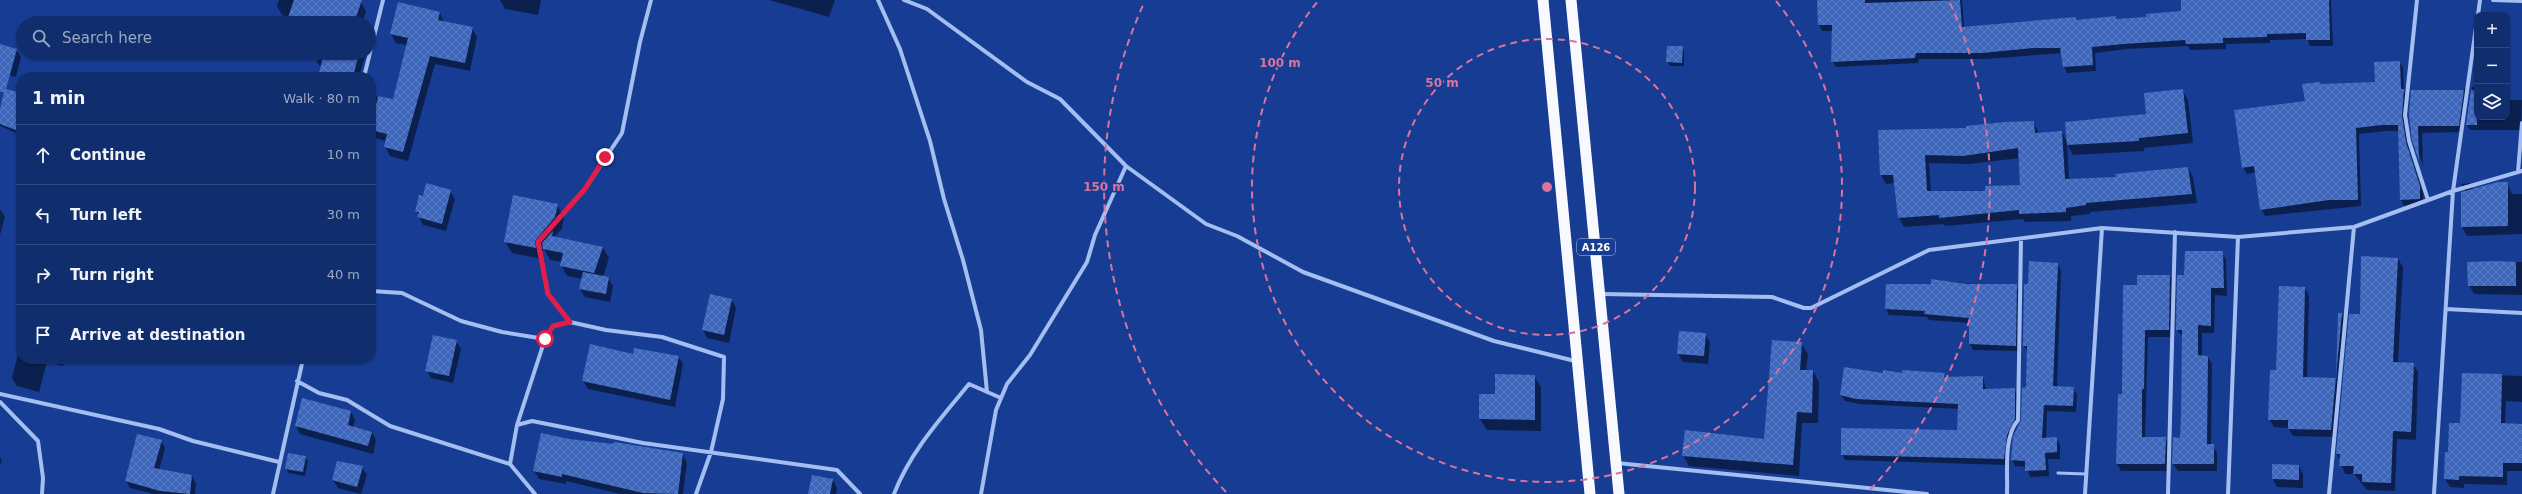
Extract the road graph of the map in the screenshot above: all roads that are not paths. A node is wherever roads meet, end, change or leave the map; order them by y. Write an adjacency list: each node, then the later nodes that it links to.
1 (383, 0): 12 (street)
2 (651, 0): 30 (street)
3 (878, 0): 35 (street)
4 (904, 0): 17 (street)
5 (1543, 0): 32 (highway, A126)
6 (1570, 0): 27 (highway, A126)
7 (2417, 0): 20 (street)
8 (2480, 0): 11 (street)
9 (2493, 0): 10 (street)
10 (2522, 1)
11 (2478, 12)
12 (376, 28)
13 (2474, 41): 19 (street)
14 (368, 60): 15 (street)
15 (365, 72)
16 (2522, 123): 18 (street)
17 (1126, 166): 32 (street); 37 (street)
18 (2520, 172): 19 (street)
19 (2453, 191): 20 (street); 28 (street)
20 (2428, 200): 22 (street)
21 (2102, 228): 23 (street); 25 (street); 45 (street)
22 (2354, 228): 24 (street); 60 (street)
23 (2175, 232): 24 (street); 58 (street)
24 (2238, 237): 59 (street)
25 (2021, 239): 27 (street); 56 (street)
26 (376, 291): 31 (street)
27 (1601, 294): 42 (highway, A126)
28 (2446, 309): 29 (street); 61 (street)
29 (2522, 313)
30 (570, 322): 31 (street); 40 (street)
31 (545, 339): 39 (street)
32 (1578, 361): 53 (highway, A126)
33 (302, 364): 34 (street)
34 (298, 381): 41 (street); 43 (street)
35 (987, 392): 37 (street); 51 (street)
36 (0, 394): 41 (street)
37 (1001, 398): 52 (street)
38 (0, 402): 46 (street)
39 (517, 425): 40 (street); 43 (street)
40 (711, 452): 49 (street); 50 (street)
41 (279, 462): 47 (street)
42 (1616, 462): 54 (highway, A126); 55 (street)
43 (510, 464): 48 (street)
44 (2058, 473): 45 (lane)
45 (2086, 474): 57 (street)
46 (42, 494)
47 (273, 494)
48 (535, 494)
49 (696, 494)
50 (860, 494)
51 (894, 494)
52 (981, 494)
53 (1590, 494)
54 (1619, 494)
55 (1927, 494)
56 (2007, 494)
57 (2085, 494)
58 (2168, 494)
59 (2228, 494)
60 (2330, 494)
61 (2434, 494)

